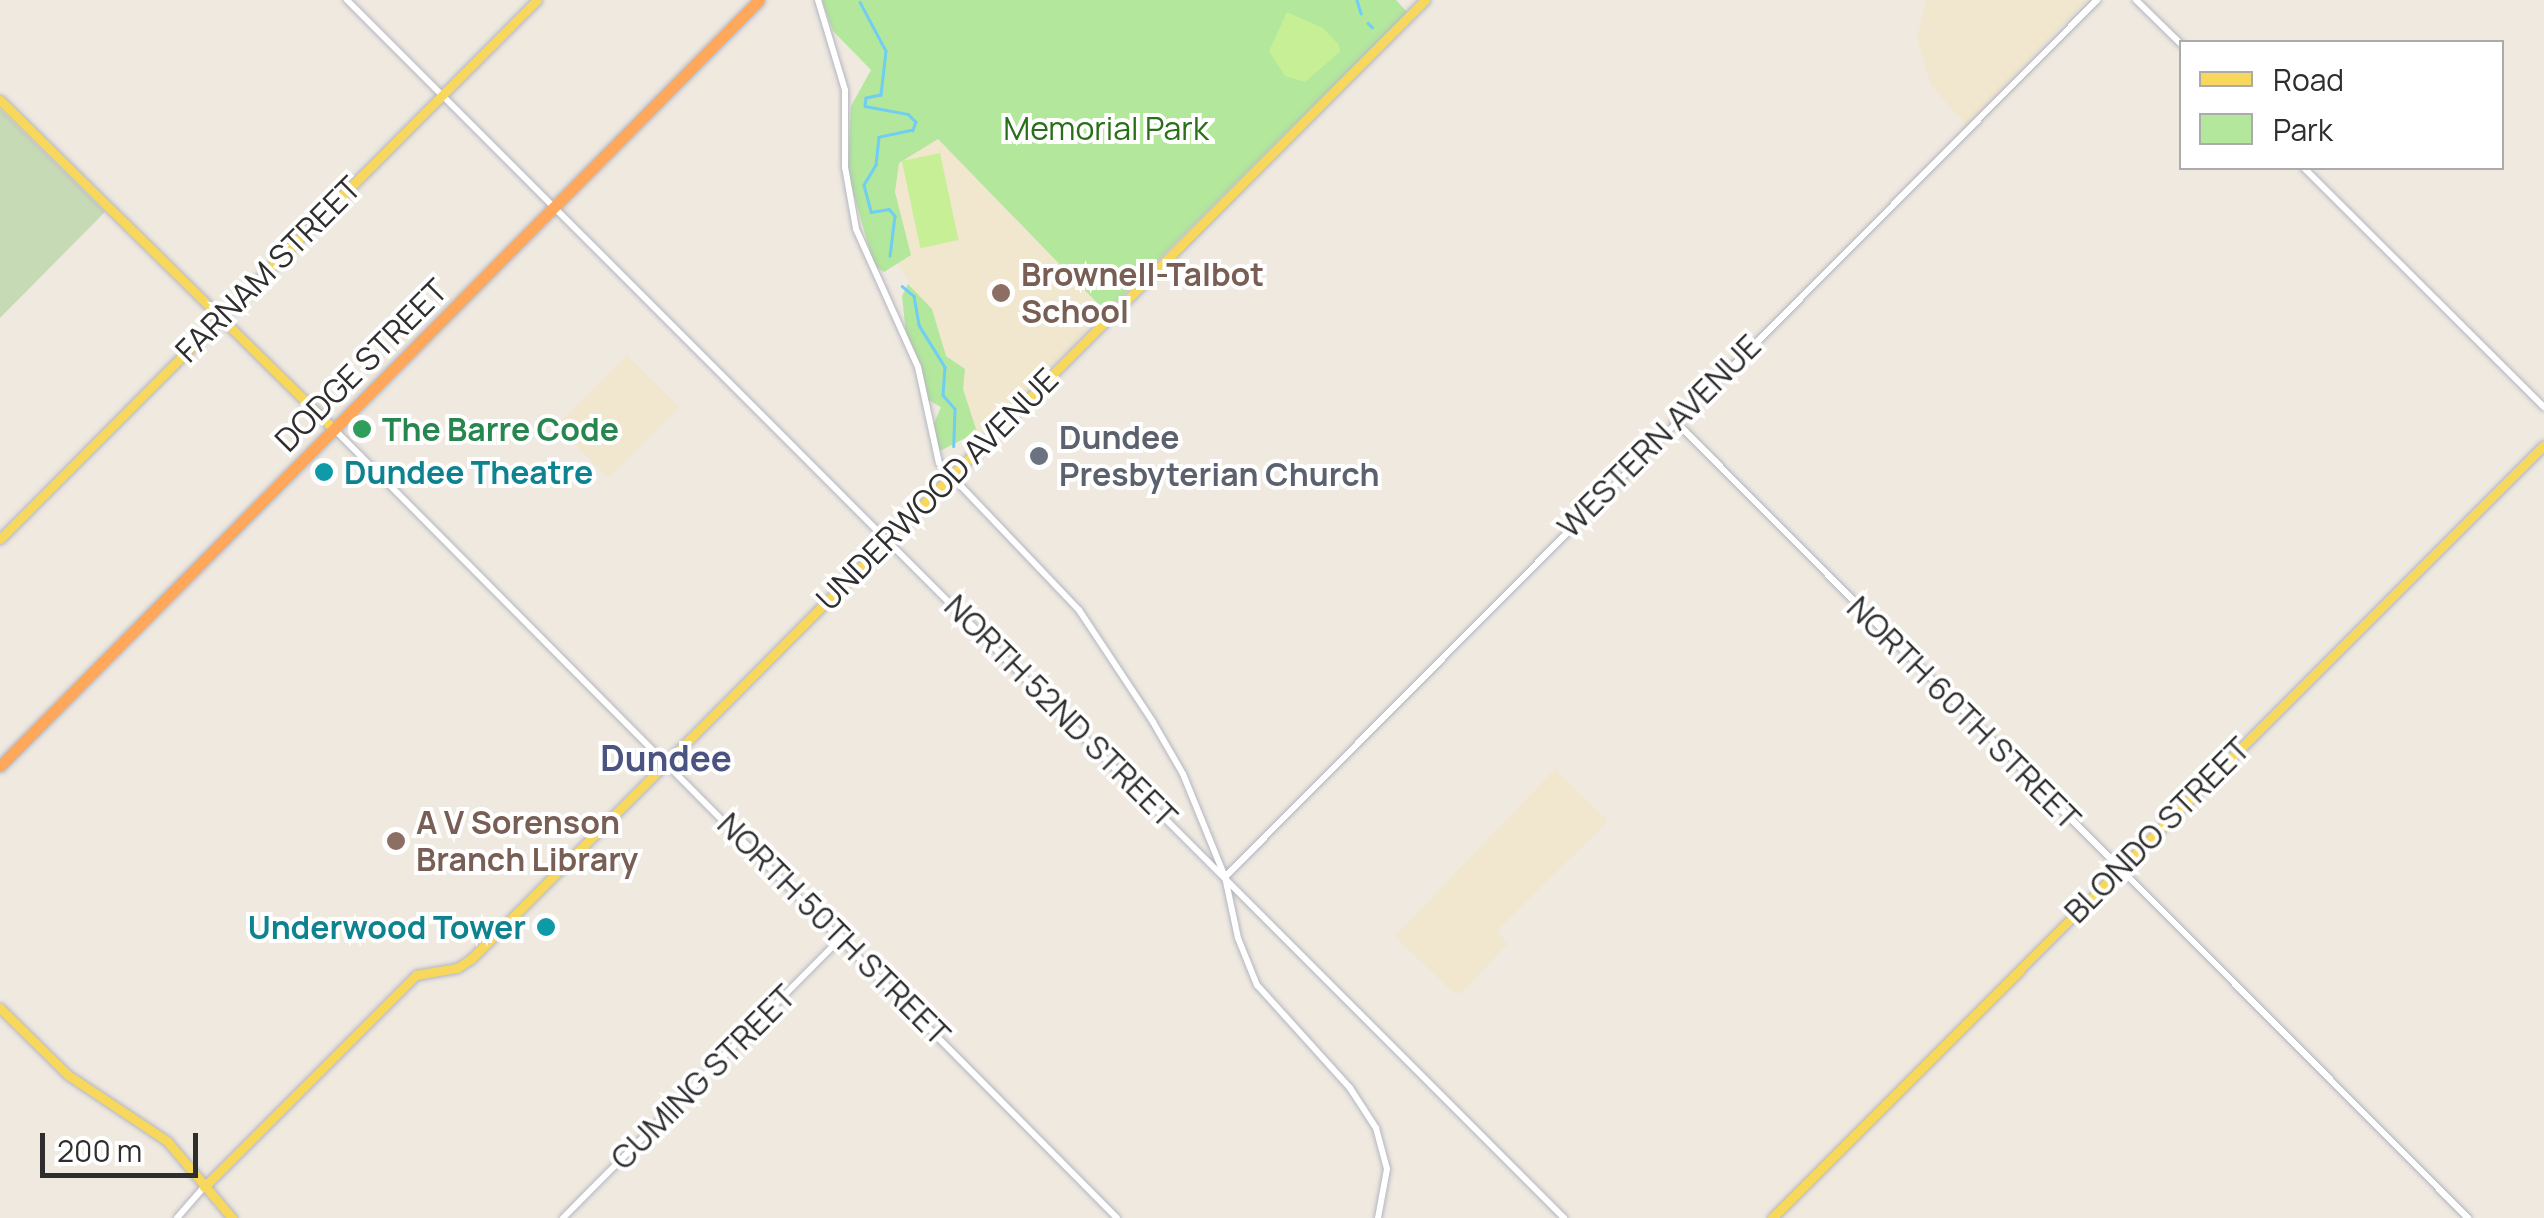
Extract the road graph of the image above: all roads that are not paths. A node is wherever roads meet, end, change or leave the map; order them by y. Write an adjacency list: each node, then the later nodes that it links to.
1 (348, 0): 9 (street, NORTH 52ND STREET)
2 (536, 0): 9 (main road, FARNAM STREET)
3 (759, 0): 12 (highway, DODGE STREET)
4 (818, 0): 18 (street)
5 (1425, 0): 18 (main road, UNDERWOOD AVENUE)
6 (2096, 0): 15 (street, WESTERN AVENUE)
7 (2136, 0): 8 (street)
8 (2179, 42)
9 (443, 95): 12 (street, NORTH 52ND STREET); 13 (main road, FARNAM STREET)
10 (0, 100): 13 (main road)
11 (2306, 170): 14 (street)
12 (555, 206): 16 (highway, DODGE STREET); 19 (street, NORTH 52ND STREET)
13 (222, 318): 16 (main road); 20 (main road, FARNAM STREET)
14 (2544, 407)
15 (1674, 420): 23 (street, NORTH 60TH STREET); 24 (street, WESTERN AVENUE)
16 (335, 430): 21 (street, NORTH 50TH STREET); 22 (highway, DODGE STREET)
17 (2544, 445): 23 (main road, BLONDO STREET)
18 (948, 478): 19 (main road, UNDERWOOD AVENUE); 24 (street)
19 (888, 538): 21 (main road, UNDERWOOD AVENUE); 24 (street, NORTH 52ND STREET)
20 (0, 539)
21 (666, 762): 25 (street, NORTH 50TH STREET); 27 (main road, UNDERWOOD AVENUE)
22 (0, 766)
23 (2118, 868): 36 (main road, BLONDO STREET); 37 (street, NORTH 60TH STREET)
24 (1225, 876): 34 (street); 35 (street, NORTH 52ND STREET)
25 (842, 937): 32 (street, CUMING STREET); 33 (street, NORTH 50TH STREET)
26 (430, 958): 27 (main road)
27 (421, 972): 29 (main road)
28 (0, 1008): 29 (main road)
29 (204, 1187): 30 (street); 31 (main road)
30 (177, 1218)
31 (232, 1218)
32 (564, 1218)
33 (1117, 1218)
34 (1378, 1218)
35 (1564, 1218)
36 (1772, 1218)
37 (2468, 1218)

